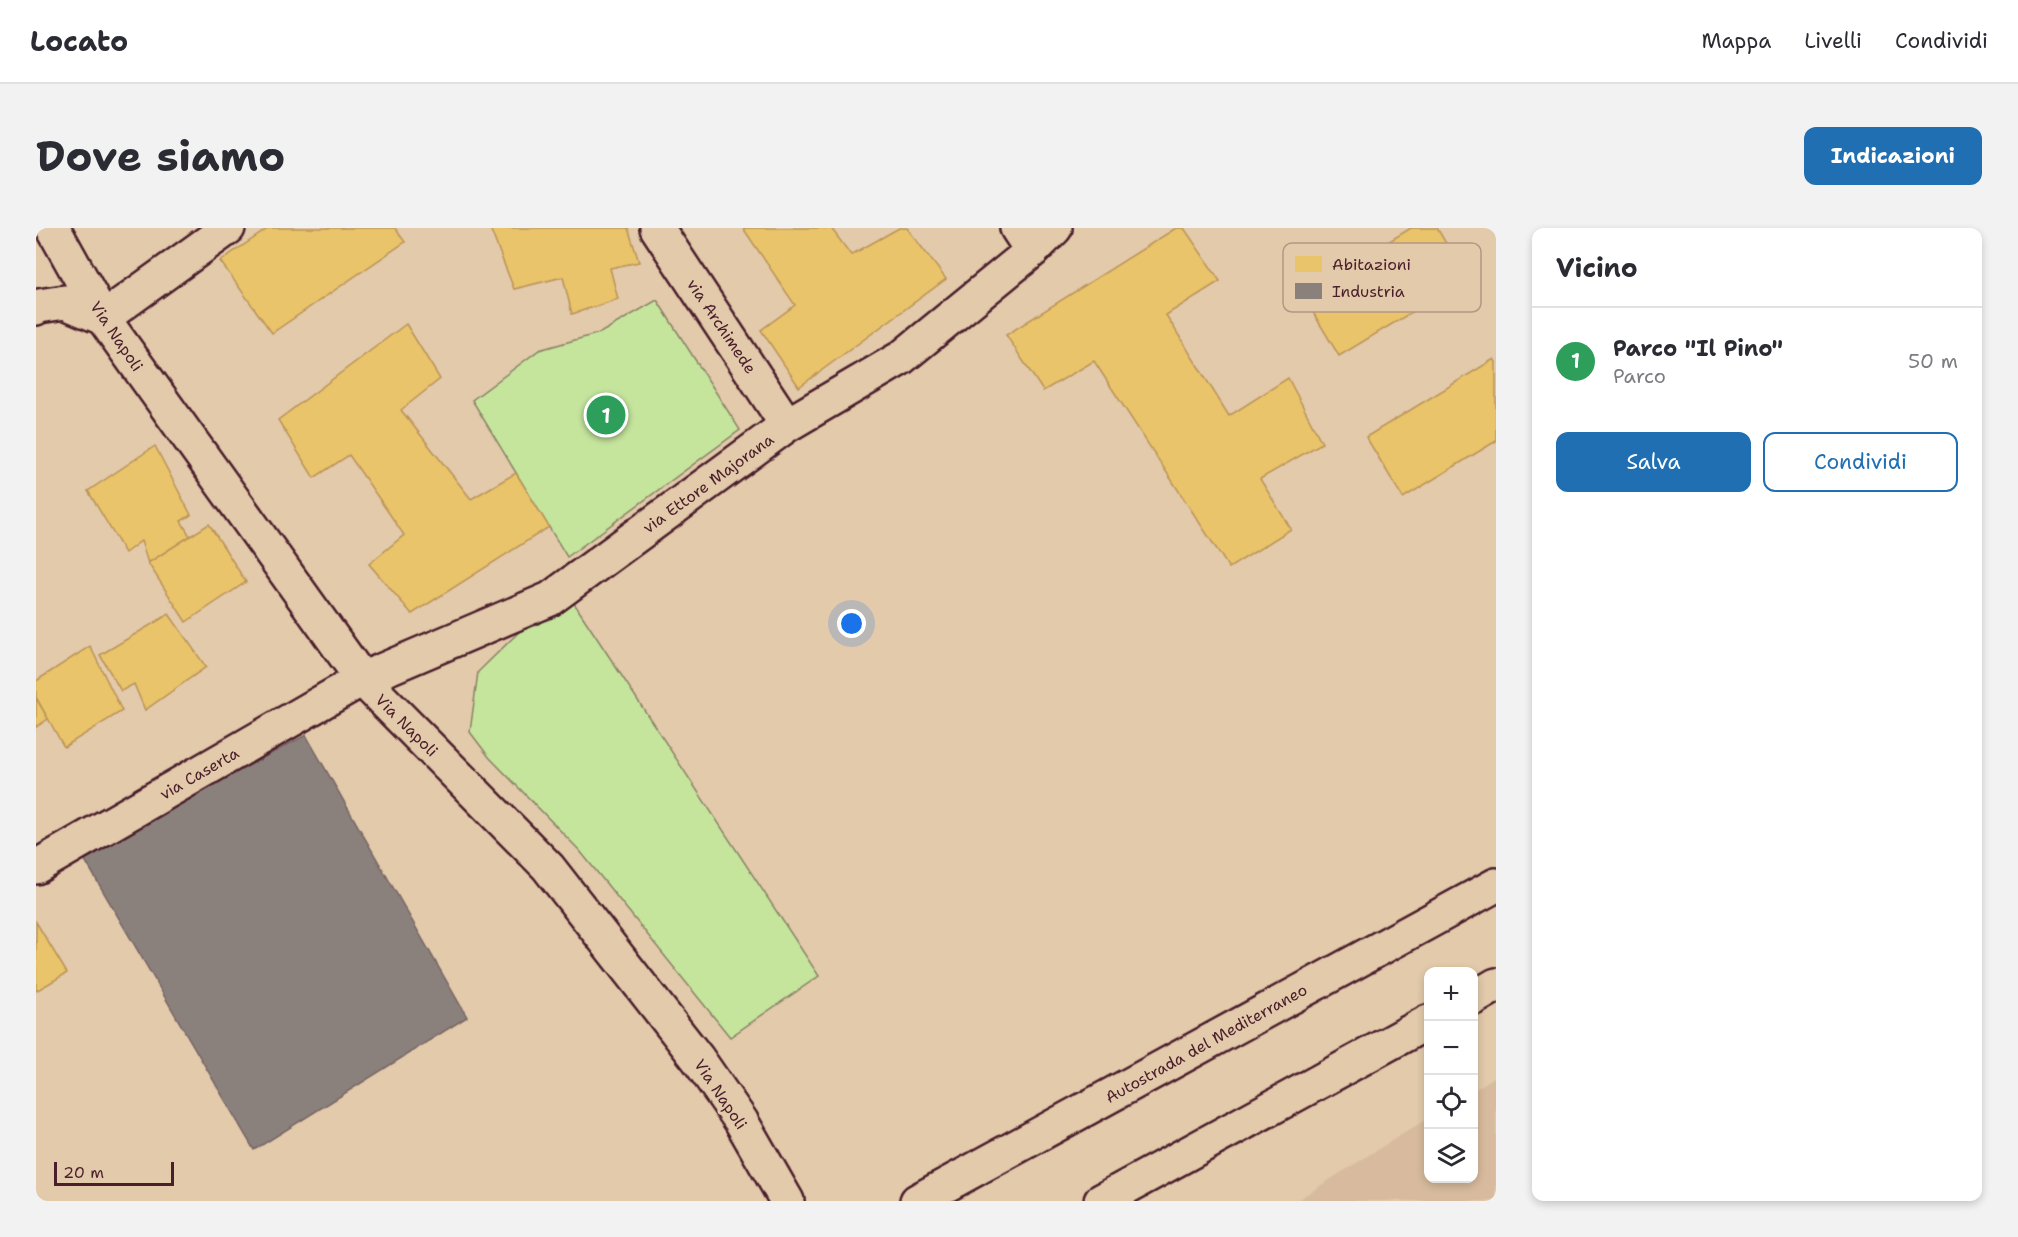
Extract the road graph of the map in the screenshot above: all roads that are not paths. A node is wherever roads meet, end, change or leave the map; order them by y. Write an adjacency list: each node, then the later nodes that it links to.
1 (53, 228): 7 (main road, Via Napoli)
2 (228, 228): 7 (main road)
3 (657, 228): 8 (main road, via Archimede)
4 (1055, 228): 5 (main road, via Ettore Majorana)
5 (1024, 240): 8 (main road, via Ettore Majorana)
6 (36, 308): 7 (main road)
7 (103, 318): 9 (main road, Via Napoli)
8 (787, 425): 9 (main road, via Ettore Majorana)
9 (362, 679): 10 (main road, via Caserta); 15 (main road, Via Napoli)
10 (36, 867)
11 (1496, 885): 16 (main road, Autostrada del Mediterraneo)
12 (1496, 985): 13 (main road)
13 (1478, 995)
14 (1424, 1024): 17 (main road)
15 (788, 1201)
16 (917, 1201)
17 (1101, 1201)

